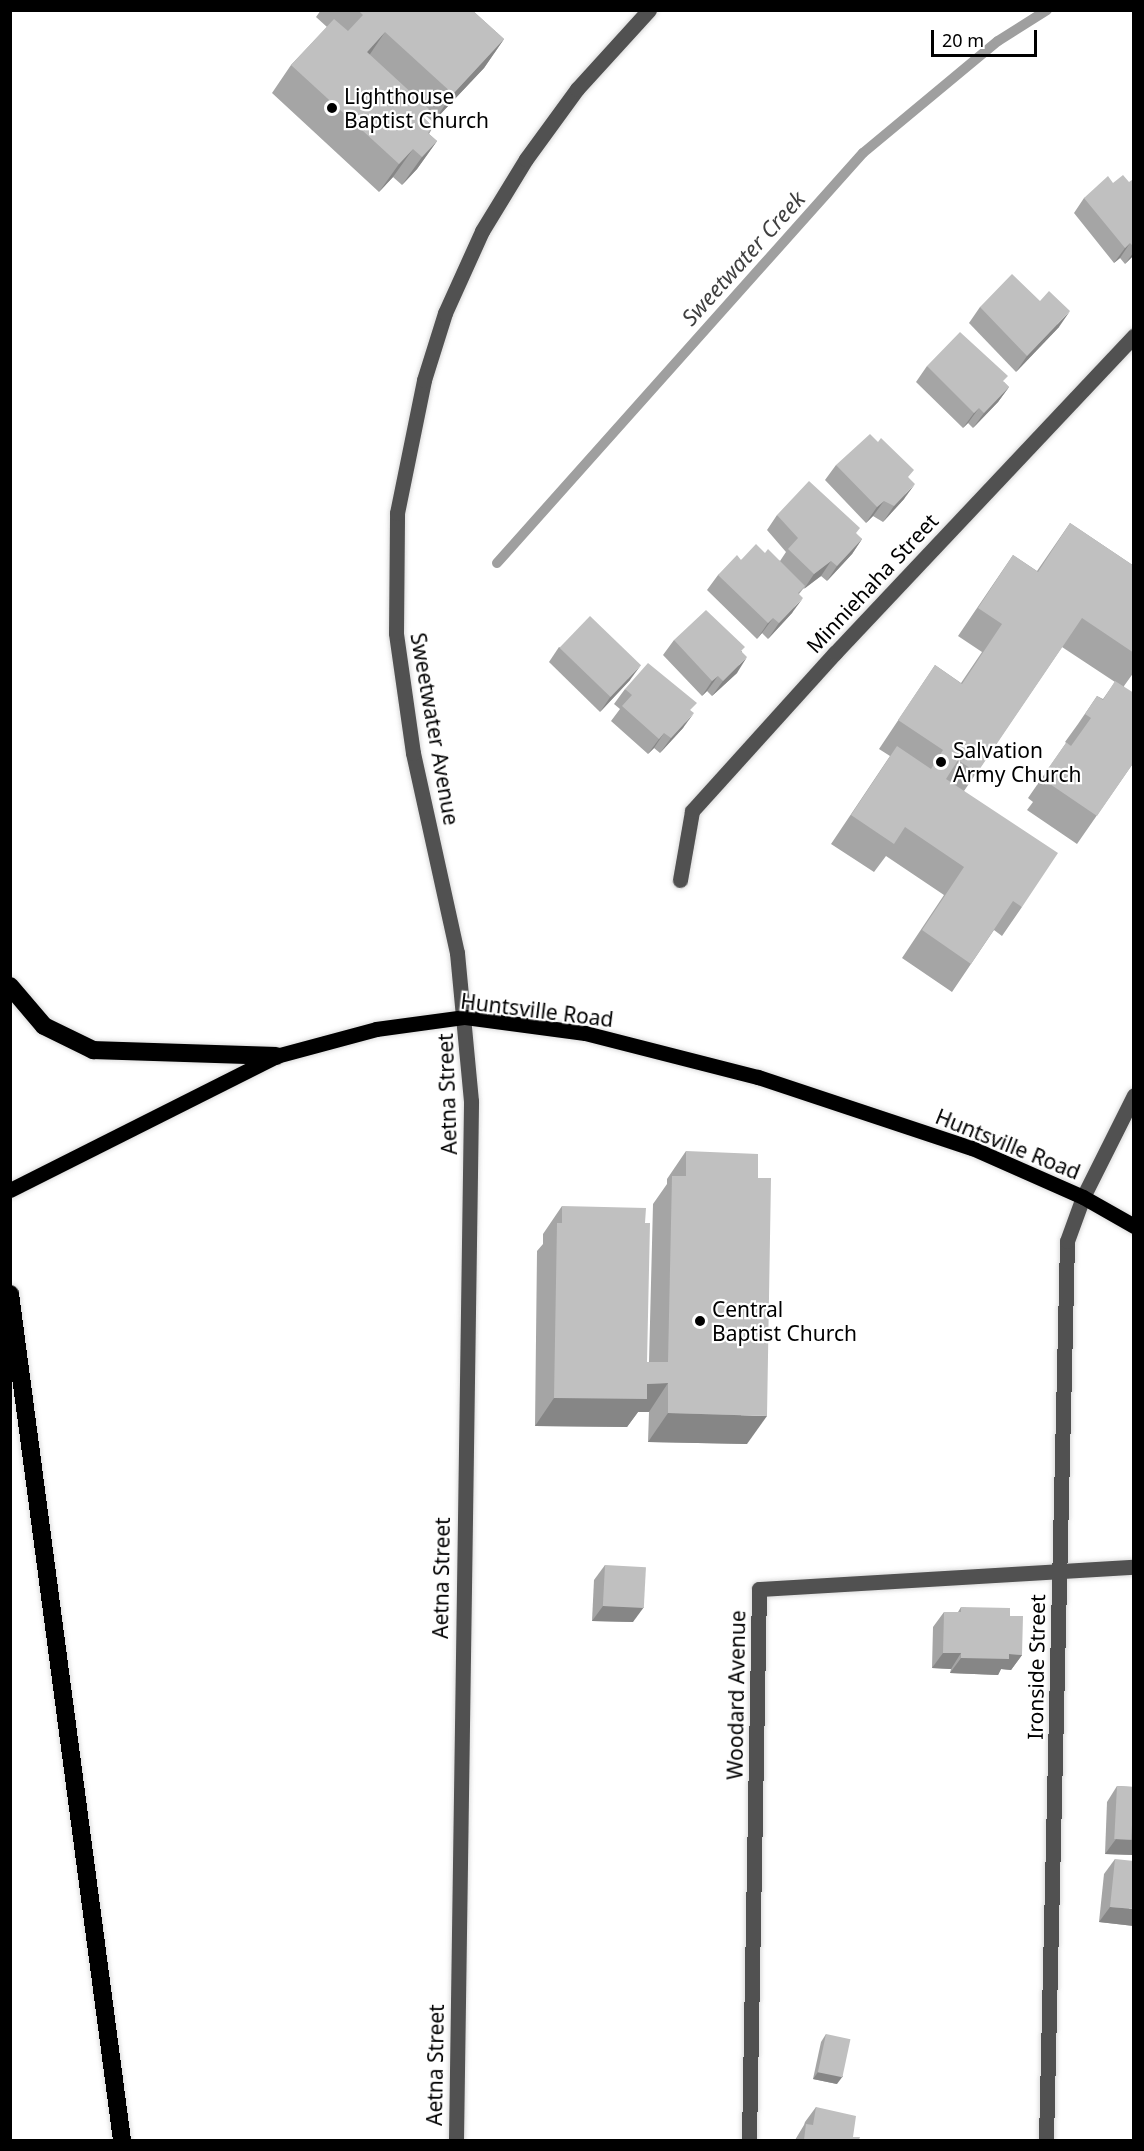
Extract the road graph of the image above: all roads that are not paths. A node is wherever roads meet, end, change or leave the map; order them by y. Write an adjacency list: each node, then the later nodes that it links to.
1 (649, 10): 5 (street, Sweetwater Avenue)
2 (1134, 336): 3 (street, Minniehaha Street)
3 (680, 880)
4 (10, 986): 6 (highway)
5 (465, 1017): 6 (main road, Huntsville Road); 9 (main road, Huntsville Road); 15 (street, Aetna Street)
6 (276, 1056): 8 (main road, Huntsville Road)
7 (1134, 1095): 9 (street, Ironside Street)
8 (10, 1190)
9 (1083, 1197): 10 (main road, Huntsville Road); 13 (street, Ironside Street)
10 (1134, 1226)
11 (10, 1294): 14 (highway)
12 (1134, 1567): 13 (street, Woodard Avenue)
13 (1059, 1572): 16 (street, Woodard Avenue); 17 (street, Ironside Street)
14 (122, 2140)
15 (456, 2140)
16 (749, 2140)
17 (1046, 2140)

